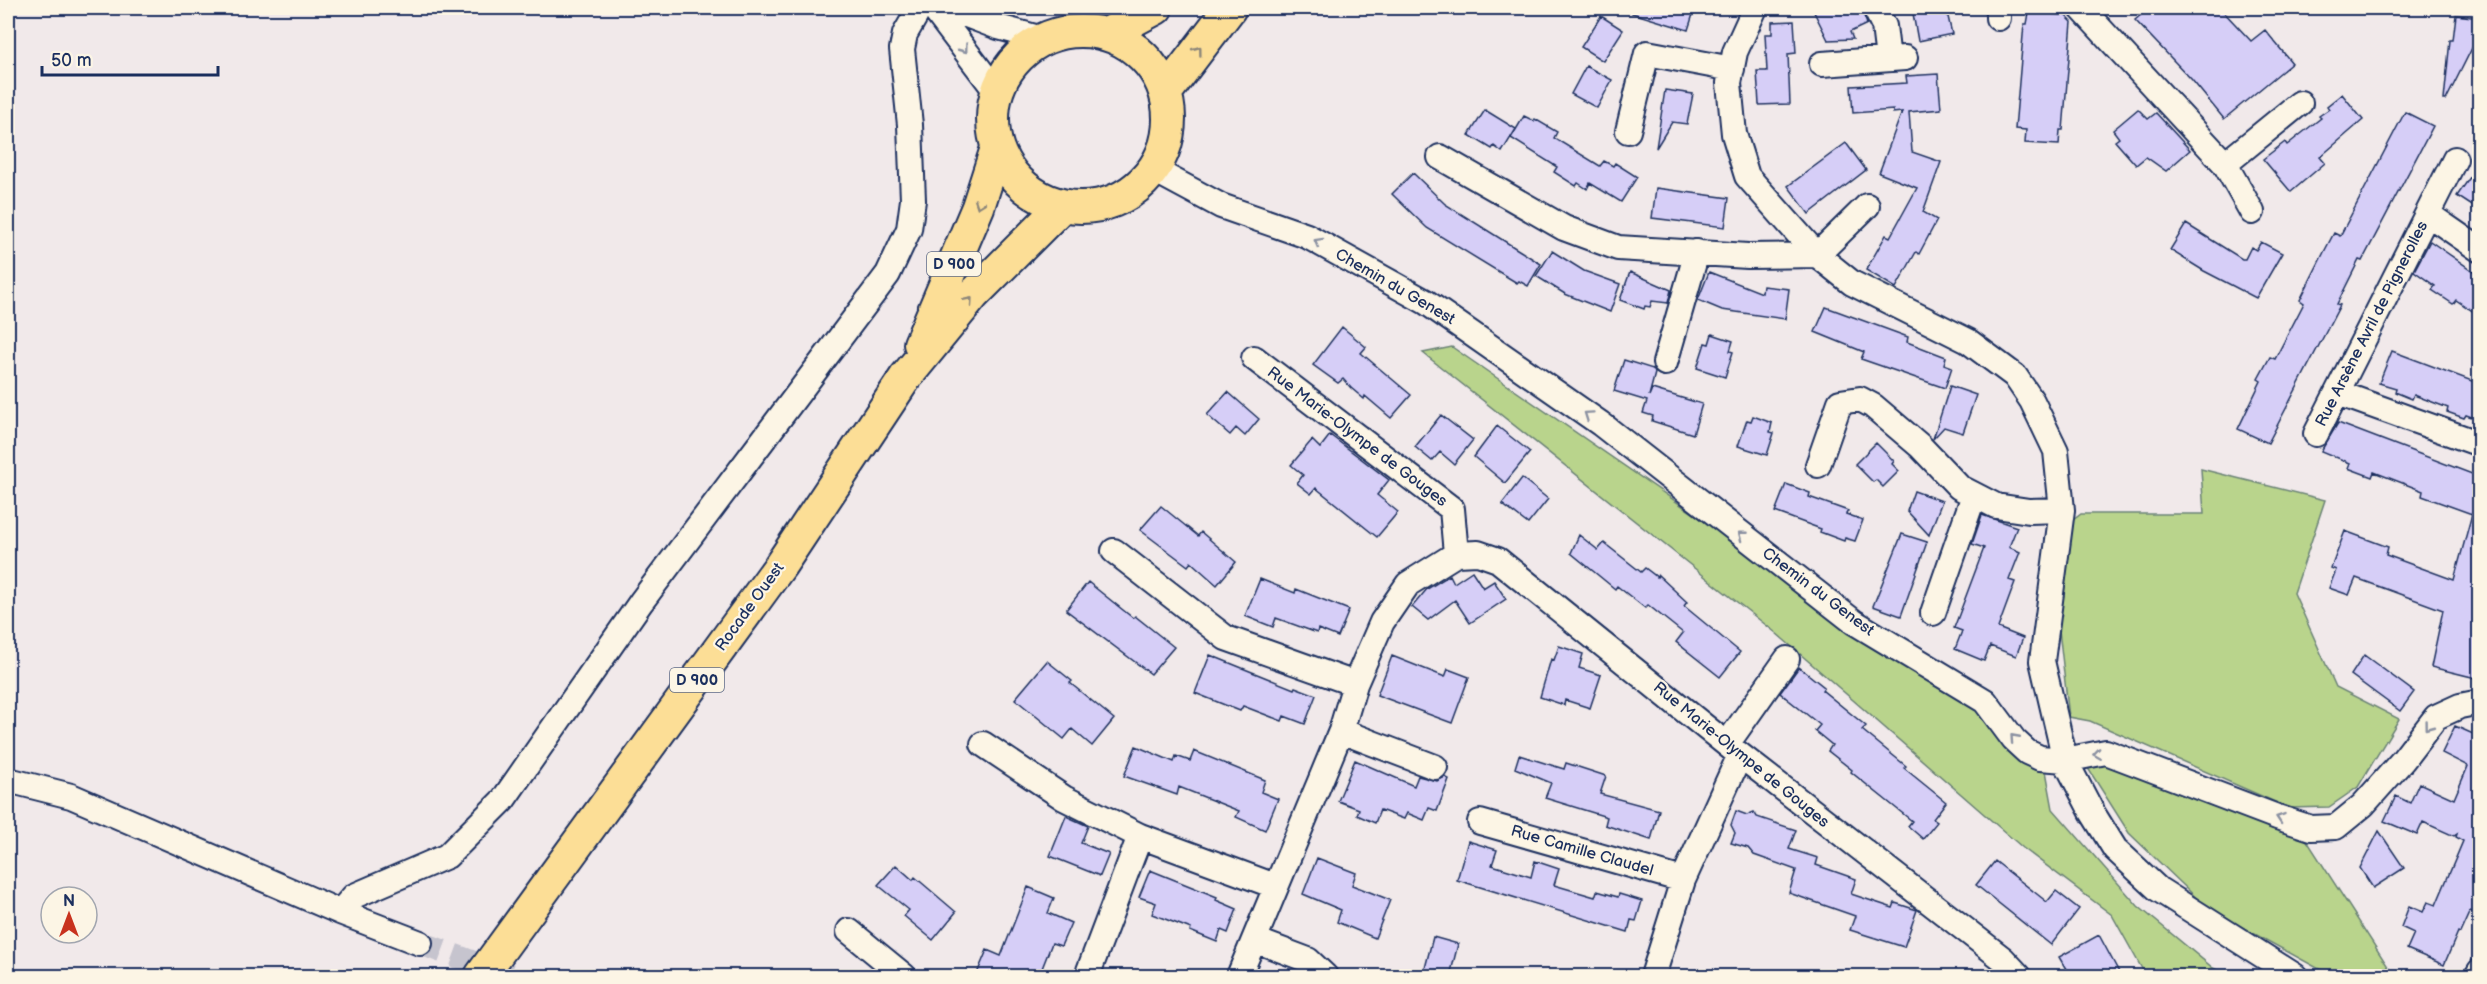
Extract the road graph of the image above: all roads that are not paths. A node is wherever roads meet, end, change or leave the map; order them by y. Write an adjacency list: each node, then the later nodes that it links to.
1 (920, 8): 54 (street)
2 (933, 8): 13 (street, one-way to 13)
3 (948, 8): 10 (street)
4 (1156, 8): 9 (main road)
5 (1230, 8): 14 (main road, one-way to 5)
6 (1755, 8): 12 (street)
7 (1875, 8): 11 (street)
8 (2081, 8): 20 (street)
9 (1107, 34): 10 (main road); 14 (main road)
10 (1043, 39): 13 (main road)
11 (1822, 64)
12 (1732, 69): 16 (street); 28 (street)
13 (996, 91): 17 (main road)
14 (1166, 92): 21 (main road)
15 (2301, 103): 20 (street)
16 (1628, 131)
17 (997, 148): 22 (main road); 31 (main road, Rocade Ouest / D 900, one-way to 31)
18 (1440, 157): 27 (street)
19 (2455, 159): 25 (street, Rue Arsène Avril de Pignerolles)
20 (2225, 164): 24 (street)
21 (1154, 170): 22 (main road); 47 (street, Chemin du Genest, one-way to 21)
22 (1062, 206): 31 (main road, Rocade Ouest / D 900, one-way to 22)
23 (1867, 206): 28 (street)
24 (2252, 212)
25 (2428, 214): 26 (street, Rue Arsène Avril de Pignerolles); 32 (street, Rue Arsène Avril de Pignerolles)
26 (2480, 250)
27 (1697, 252): 28 (street); 30 (street)
28 (1817, 255): 37 (street)
29 (1254, 358): 39 (street, Rue Marie-Olympe de Gouges)
30 (1665, 363)
31 (905, 378): 59 (main road, Rocade Ouest / D 900)
32 (2338, 393): 33 (street, Rue Arsène Avril de Pignerolles); 34 (street)
33 (2316, 434)
34 (2480, 444)
35 (1818, 465): 36 (street)
36 (1974, 495): 37 (street); 40 (street)
37 (2062, 510): 47 (street)
38 (1114, 551): 42 (street)
39 (1456, 554): 42 (street); 46 (street, Rue Marie-Olympe de Gouges)
40 (1934, 612)
41 (1787, 659): 46 (street)
42 (1355, 684): 44 (street)
43 (2480, 702): 47 (street, Chemin du Genest, one-way to 47)
44 (1341, 731): 48 (street); 53 (street)
45 (983, 744): 51 (street)
46 (1733, 750): 52 (street); 65 (street, Rue Marie-Olympe de Gouges)
47 (2065, 759): 66 (street)
48 (1435, 767)
49 (8, 780): 54 (street)
50 (1480, 822): 52 (street, Rue Camille Claudel)
51 (1140, 836): 53 (street); 61 (street)
52 (1683, 880): 64 (street)
53 (1275, 886): 56 (street)
54 (340, 912): 57 (street)
55 (849, 931): 60 (street)
56 (1255, 940): 62 (street); 63 (street)
57 (420, 942)
58 (2480, 971): 67 (street)
59 (481, 976)
60 (904, 976)
61 (1087, 976)
62 (1239, 976)
63 (1325, 976)
64 (1653, 976)
65 (2019, 976)
66 (2295, 976)
67 (2477, 976)

